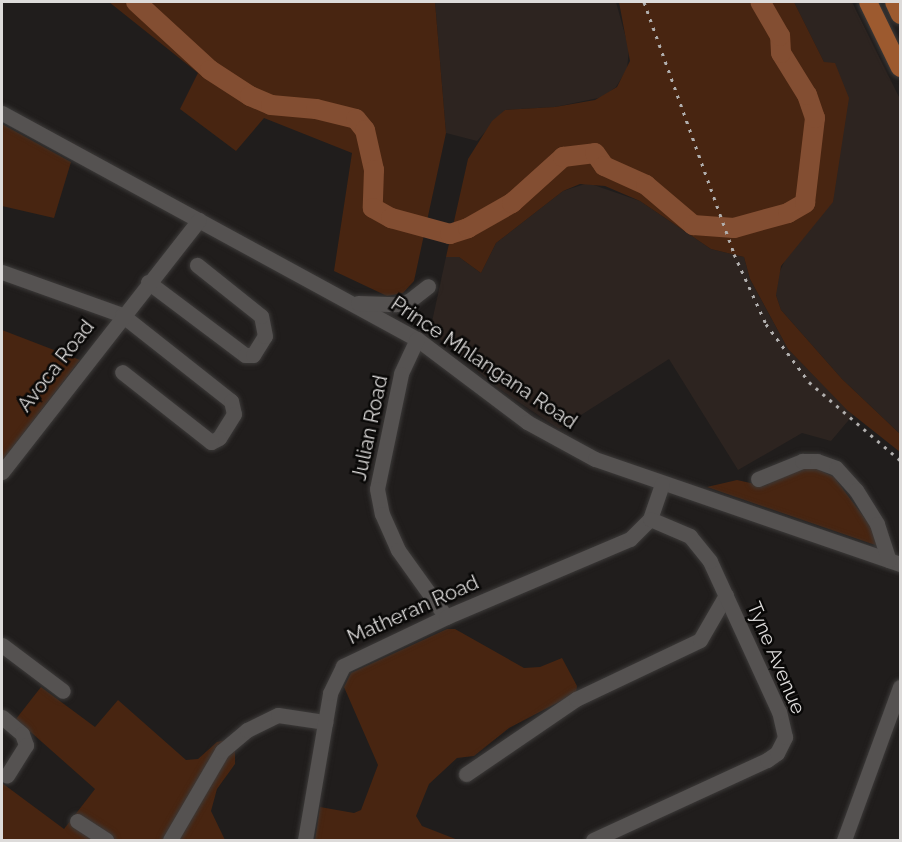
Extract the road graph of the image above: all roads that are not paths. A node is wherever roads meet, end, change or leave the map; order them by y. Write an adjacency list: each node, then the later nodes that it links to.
1 (868, 2): 4 (main road)
2 (894, 2): 3 (main road)
3 (900, 15)
4 (900, 68)
5 (2, 113): 6 (street, Prince Mhlangana Road)
6 (199, 220): 9 (street, Avoca Road); 11 (street, Prince Mhlangana Road)
7 (197, 265): 9 (street)
8 (2, 272): 12 (street, Avoca Road)
9 (148, 282): 12 (street, Avoca Road)
10 (428, 286): 11 (street)
11 (355, 303): 13 (street, Prince Mhlangana Road)
12 (122, 315): 14 (street); 15 (street, Avoca Road)
13 (417, 339): 17 (street, Prince Mhlangana Road); 21 (street, Julian Road)
14 (122, 372)
15 (2, 472)
16 (758, 479): 19 (street)
17 (662, 484): 18 (street, Matheran Road); 19 (street, Prince Mhlangana Road)
18 (650, 519): 20 (street, Tyne Avenue); 21 (street, Matheran Road)
19 (895, 562)
20 (726, 595): 27 (street); 33 (street, Tyne Avenue)
21 (446, 617): 26 (street, Matheran Road)
22 (2, 645): 24 (street)
23 (900, 687): 34 (street)
24 (63, 691)
25 (2, 717): 28 (street)
26 (325, 722): 31 (street); 32 (street, Matheran Road)
27 (466, 774)
28 (7, 775)
29 (78, 821): 30 (street)
30 (106, 840)
31 (170, 840)
32 (304, 840)
33 (593, 840)
34 (844, 840)

